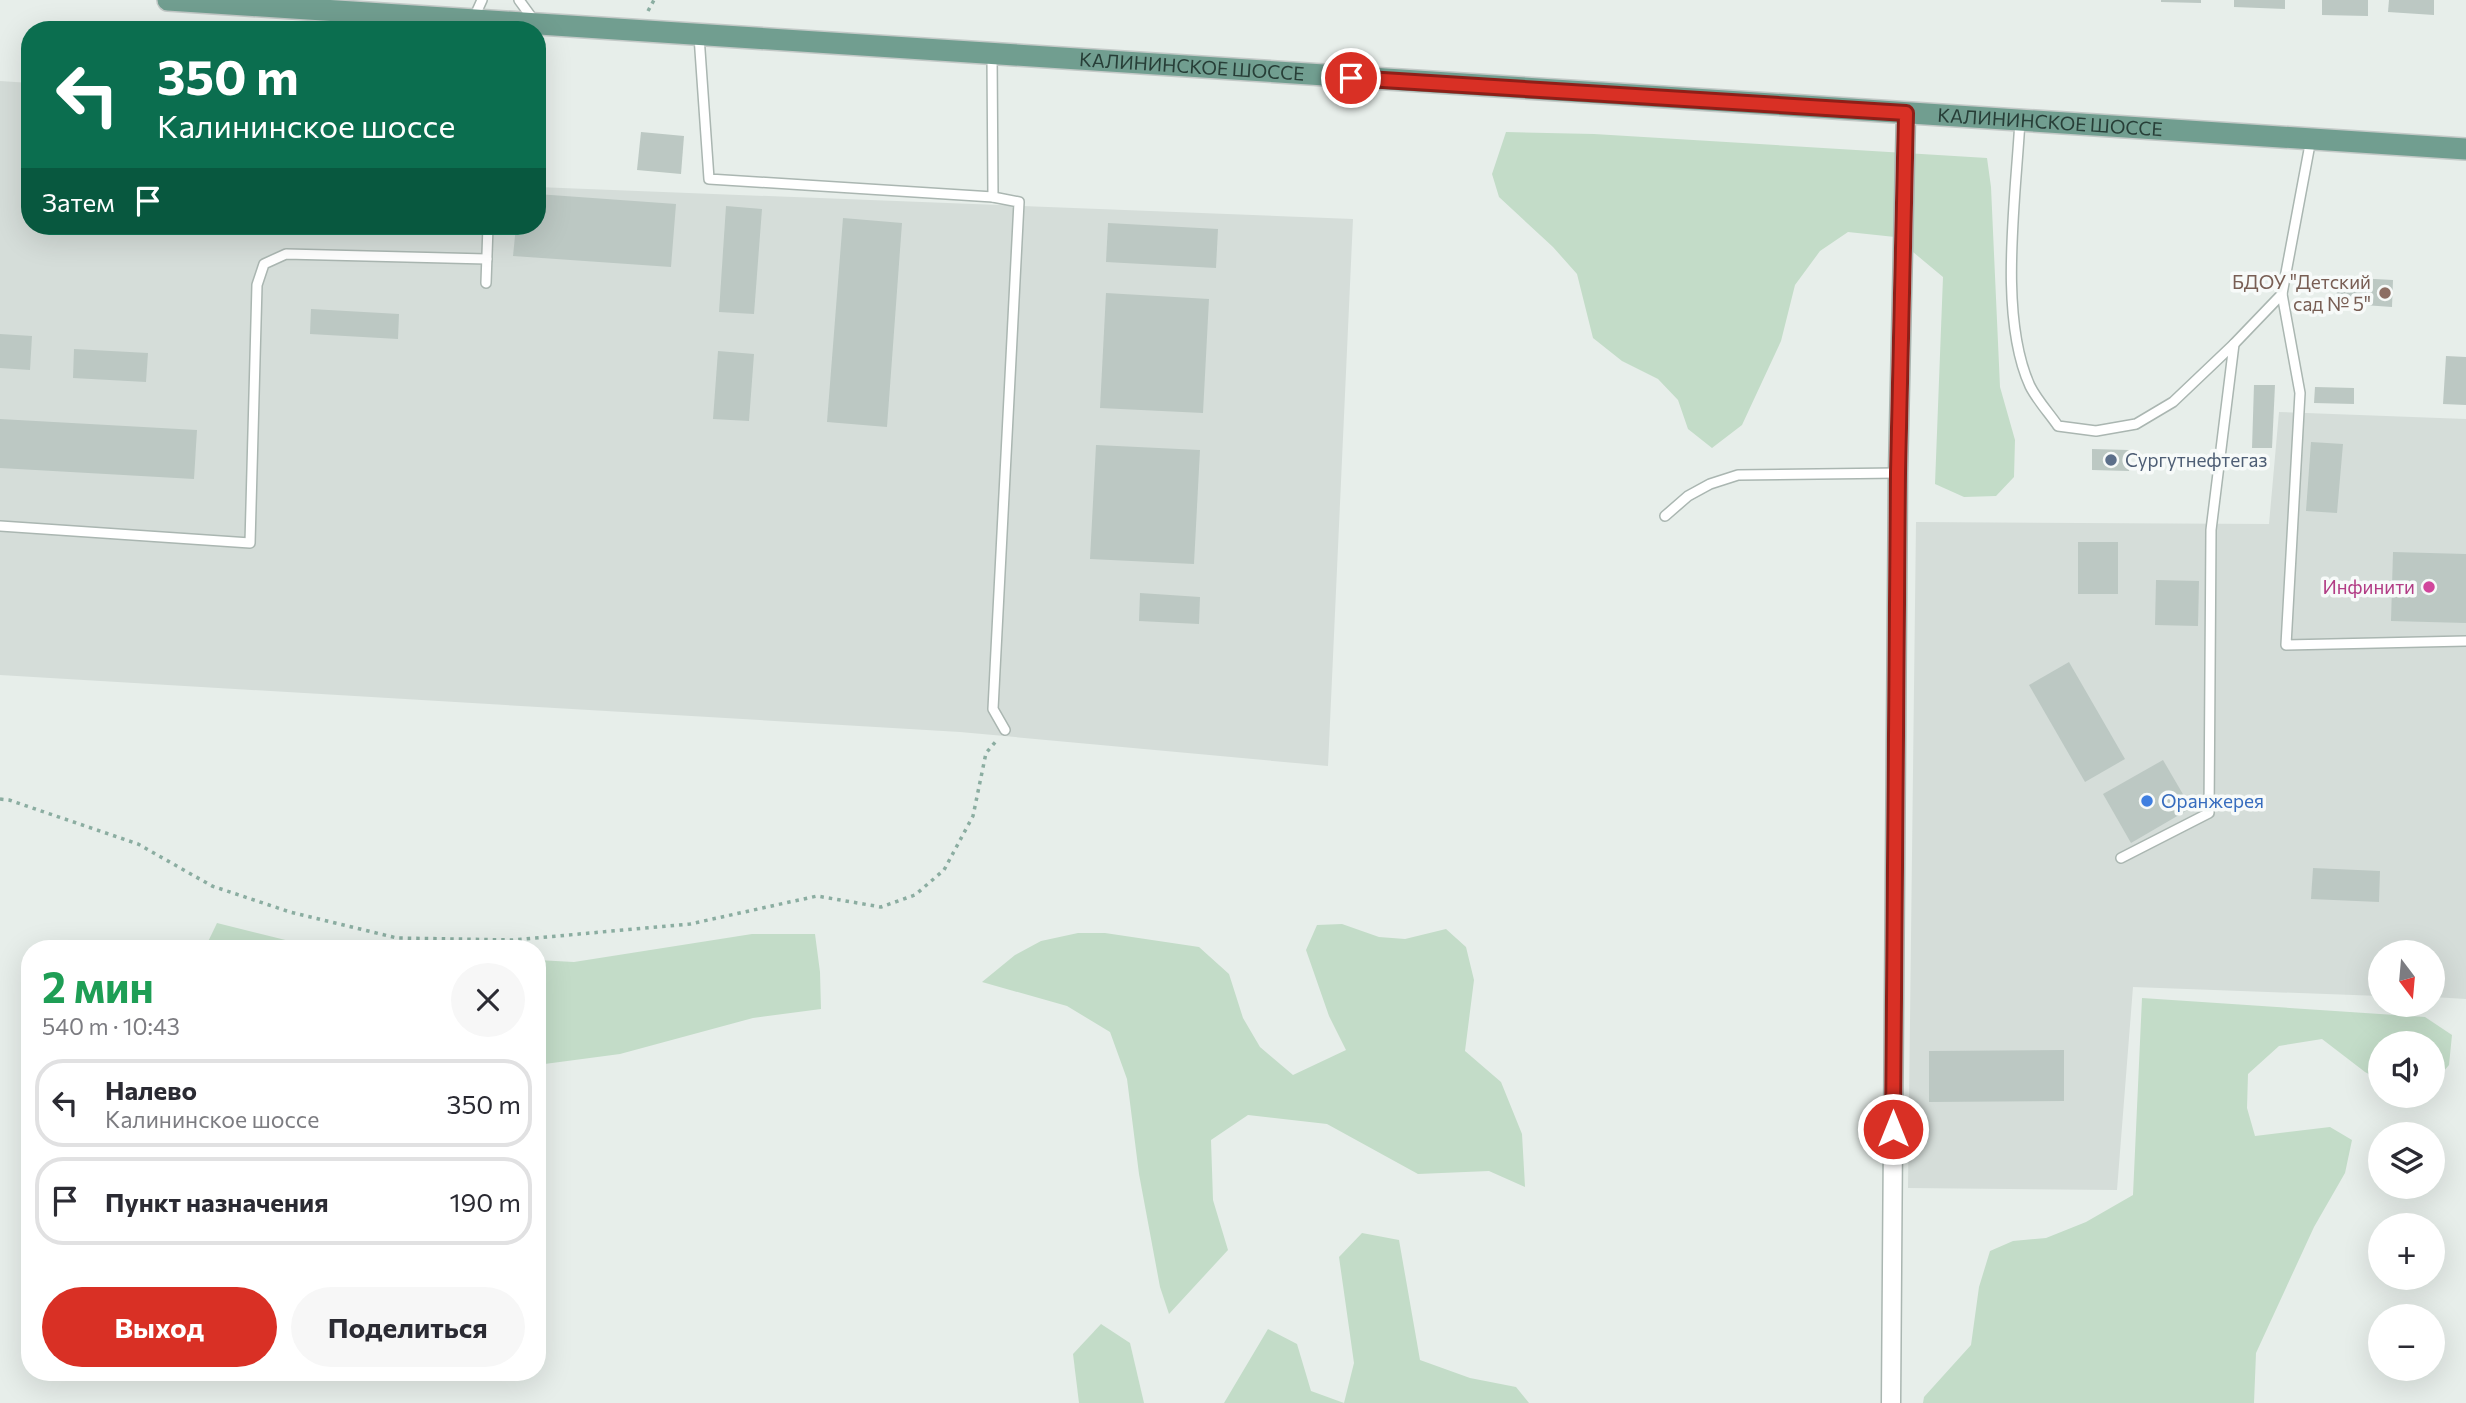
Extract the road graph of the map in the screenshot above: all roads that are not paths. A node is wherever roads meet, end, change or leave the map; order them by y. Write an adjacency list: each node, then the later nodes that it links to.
1 (168, 0): 4 (main road, КАЛИНИНСКОЕ ШОССЕ)
2 (482, 0): 4 (lane)
3 (519, 0): 6 (lane)
4 (473, 20): 5 (main road, КАЛИНИНСКОЕ ШОССЕ)
5 (477, 21)
6 (534, 21)
7 (546, 25): 8 (main road, КАЛИНИНСКОЕ ШОССЕ)
8 (699, 35): 9 (main road, КАЛИНИНСКОЕ ШОССЕ); 14 (lane)
9 (992, 54): 10 (main road, КАЛИНИНСКОЕ ШОССЕ); 14 (lane)
10 (1906, 113): 11 (main road, КАЛИНИНСКОЕ ШОССЕ); 20 (street)
11 (2021, 120): 12 (main road, КАЛИНИНСКОЕ ШОССЕ); 19 (lane)
12 (2311, 139): 13 (main road, КАЛИНИНСКОЕ ШОССЕ); 18 (lane)
13 (2466, 149)
14 (993, 197): 24 (lane)
15 (488, 235): 16 (lane)
16 (487, 259): 17 (lane); 22 (lane)
17 (486, 284)
18 (2282, 294): 19 (lane); 23 (lane)
19 (2234, 344): 25 (lane)
20 (1898, 473): 21 (lane); 26 (street)
21 (1665, 516)
22 (0, 526)
23 (2466, 641)
24 (1005, 730)
25 (2121, 858)
26 (1891, 1403)

